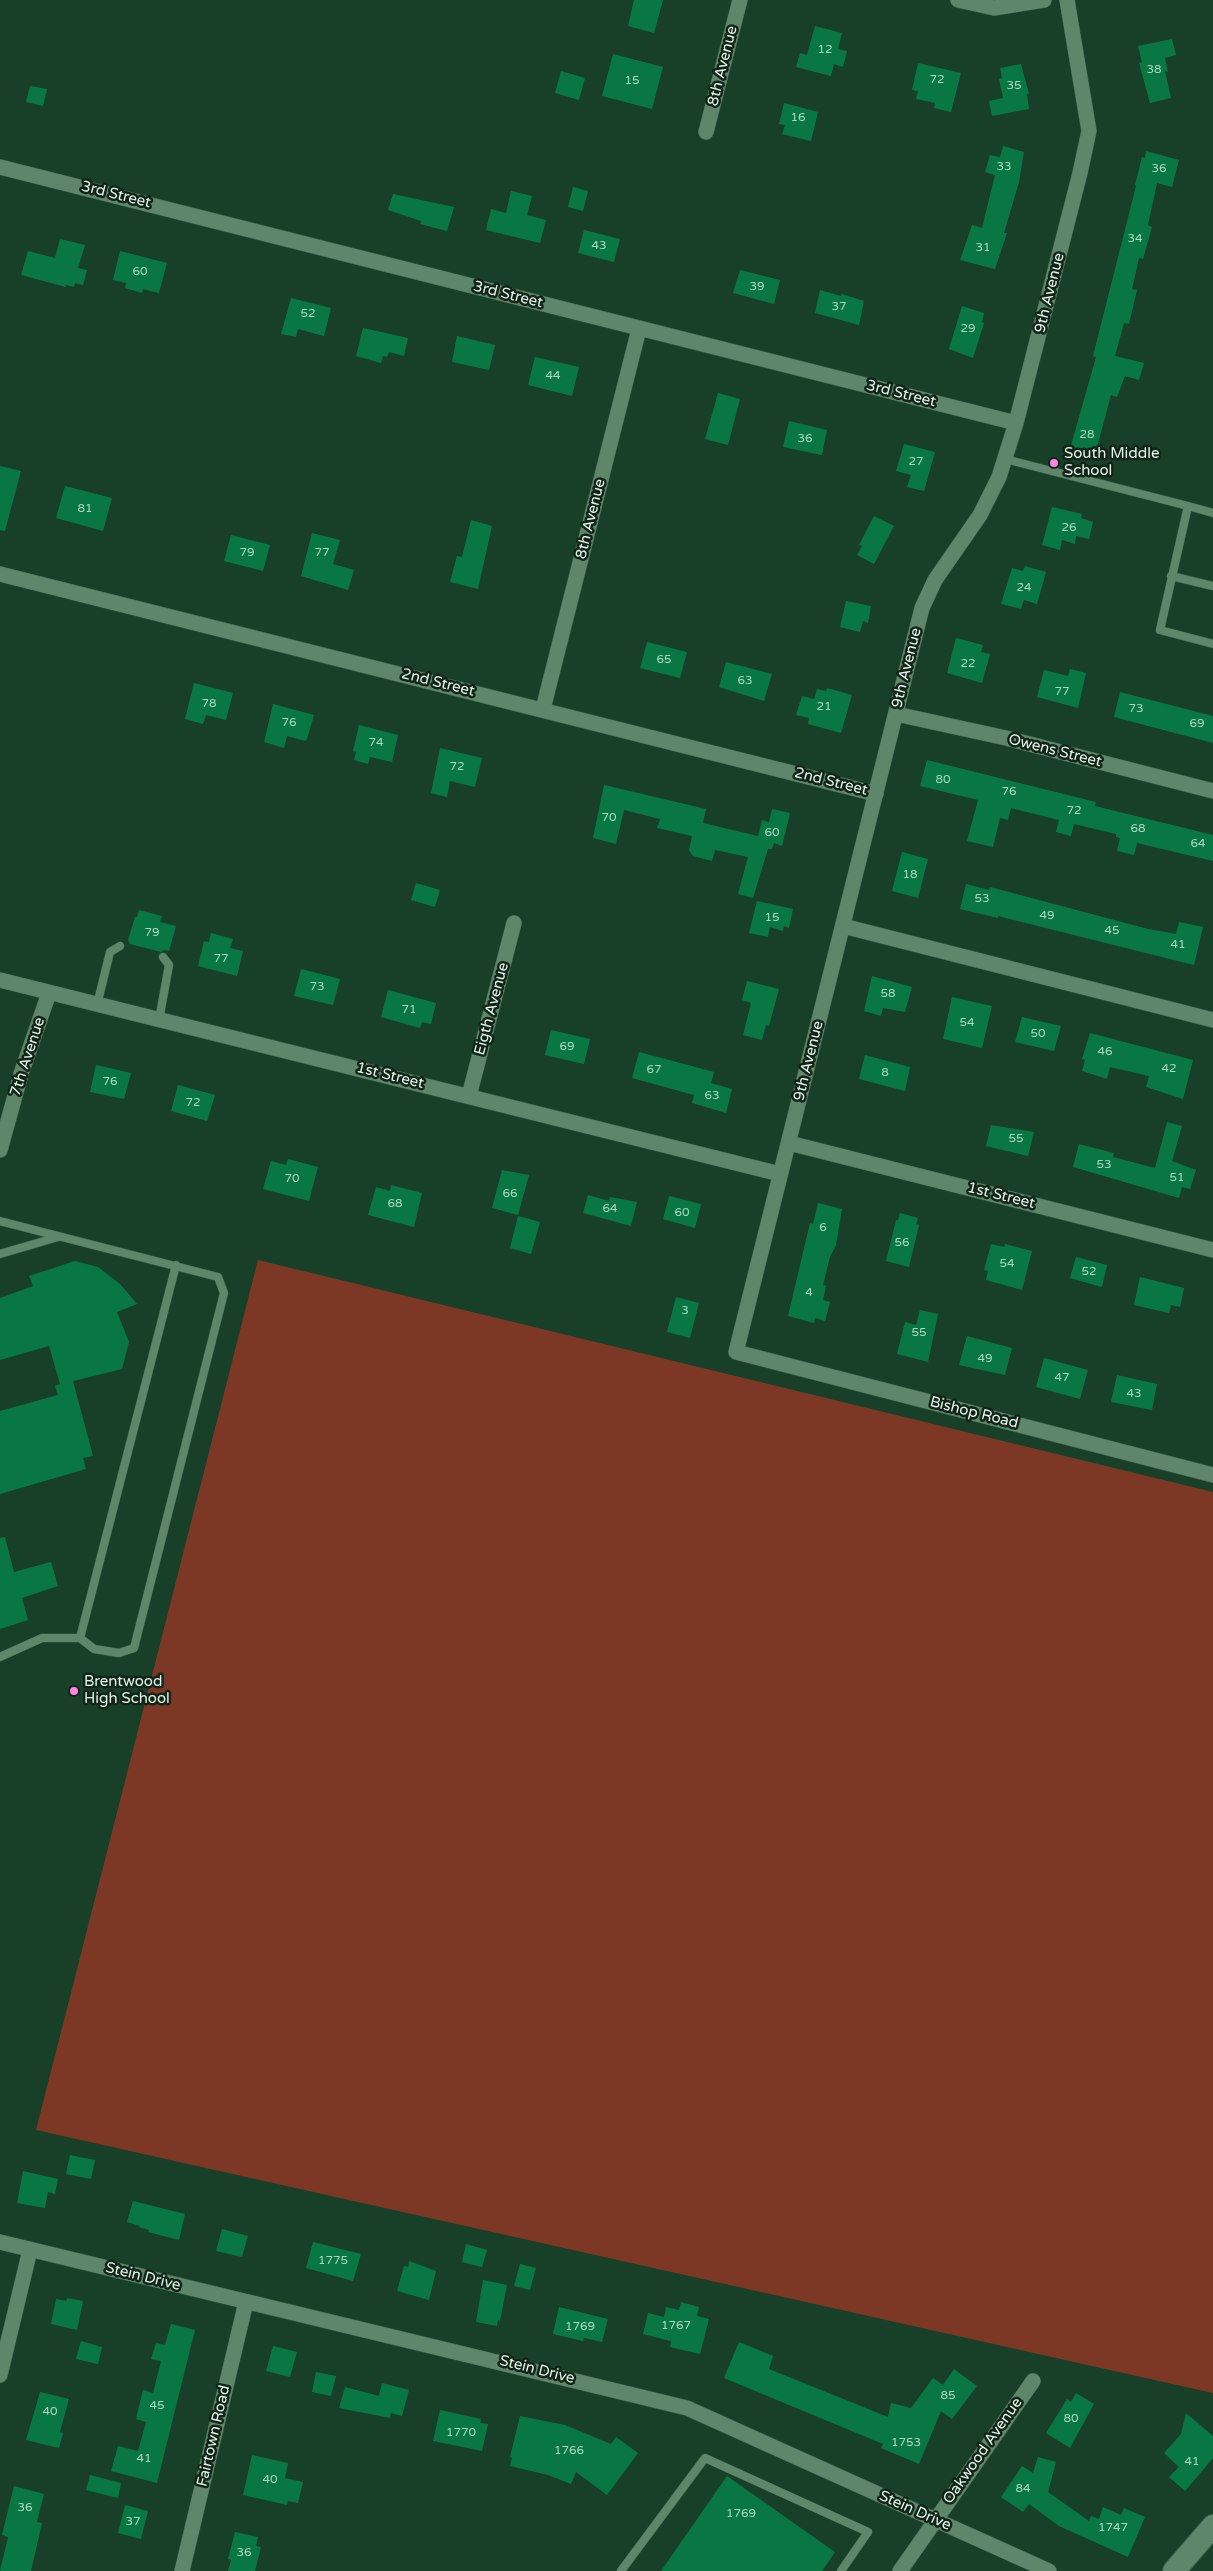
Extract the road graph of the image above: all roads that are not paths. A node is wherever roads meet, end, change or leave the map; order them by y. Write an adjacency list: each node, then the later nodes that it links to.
1 (740, 0): 5 (street, 8th Avenue)
2 (958, 0): 3 (street)
3 (1044, 0)
4 (1067, 0): 8 (street, 9th Avenue)
5 (706, 132)
6 (0, 167): 7 (street, 3rd Street)
7 (639, 329): 8 (street, 3rd Street); 16 (street, 8th Avenue)
8 (1016, 423): 9 (street, 9th Avenue)
9 (1005, 459): 10 (lane); 17 (street, 9th Avenue)
10 (1188, 506): 11 (lane); 13 (lane)
11 (1213, 513)
12 (0, 574): 16 (street, 2nd Street)
13 (1171, 576): 14 (lane); 15 (lane)
14 (1213, 586)
15 (1213, 644)
16 (543, 709): 19 (street, 2nd Street)
17 (896, 714): 18 (street, Owens Street); 19 (street, 9th Avenue)
18 (1213, 791)
19 (876, 794): 21 (street, 9th Avenue)
20 (514, 923): 29 (street, Eigth Avenue)
21 (843, 926): 28 (street); 30 (street, 9th Avenue)
22 (120, 946): 26 (lane)
23 (163, 957): 27 (lane)
24 (0, 980): 25 (street, 1st Street)
25 (49, 993): 26 (street, 1st Street); 31 (street, 7th Avenue)
26 (97, 1005): 27 (street, 1st Street)
27 (159, 1020): 29 (street, 1st Street)
28 (1213, 1020)
29 (469, 1096): 32 (street, 1st Street)
30 (789, 1143): 32 (street, 9th Avenue); 35 (street, 1st Street)
31 (0, 1150)
32 (780, 1174): 38 (street, 9th Avenue)
33 (0, 1222): 34 (lane)
34 (60, 1237): 36 (lane); 37 (lane)
35 (1213, 1250)
36 (0, 1254)
37 (176, 1266): 40 (lane); 40 (lane)
38 (736, 1352): 39 (street, Bishop Road)
39 (1213, 1475)
40 (80, 1638): 41 (lane)
41 (0, 1657)
42 (0, 2242): 43 (street, Stein Drive)
43 (30, 2250): 44 (street, Stein Drive); 45 (street)
44 (246, 2302): 47 (street, Stein Drive); 49 (street, Fairtown Road)
45 (0, 2375)
46 (1033, 2381): 47 (street, Oakwood Avenue)
47 (935, 2520): 52 (street, Oakwood Avenue); 53 (street, Stein Drive)
48 (1213, 2526): 54 (street)
49 (182, 2571)
50 (621, 2571): 51 (lane)
51 (841, 2571)
52 (900, 2571)
53 (1049, 2571)
54 (1174, 2571)

